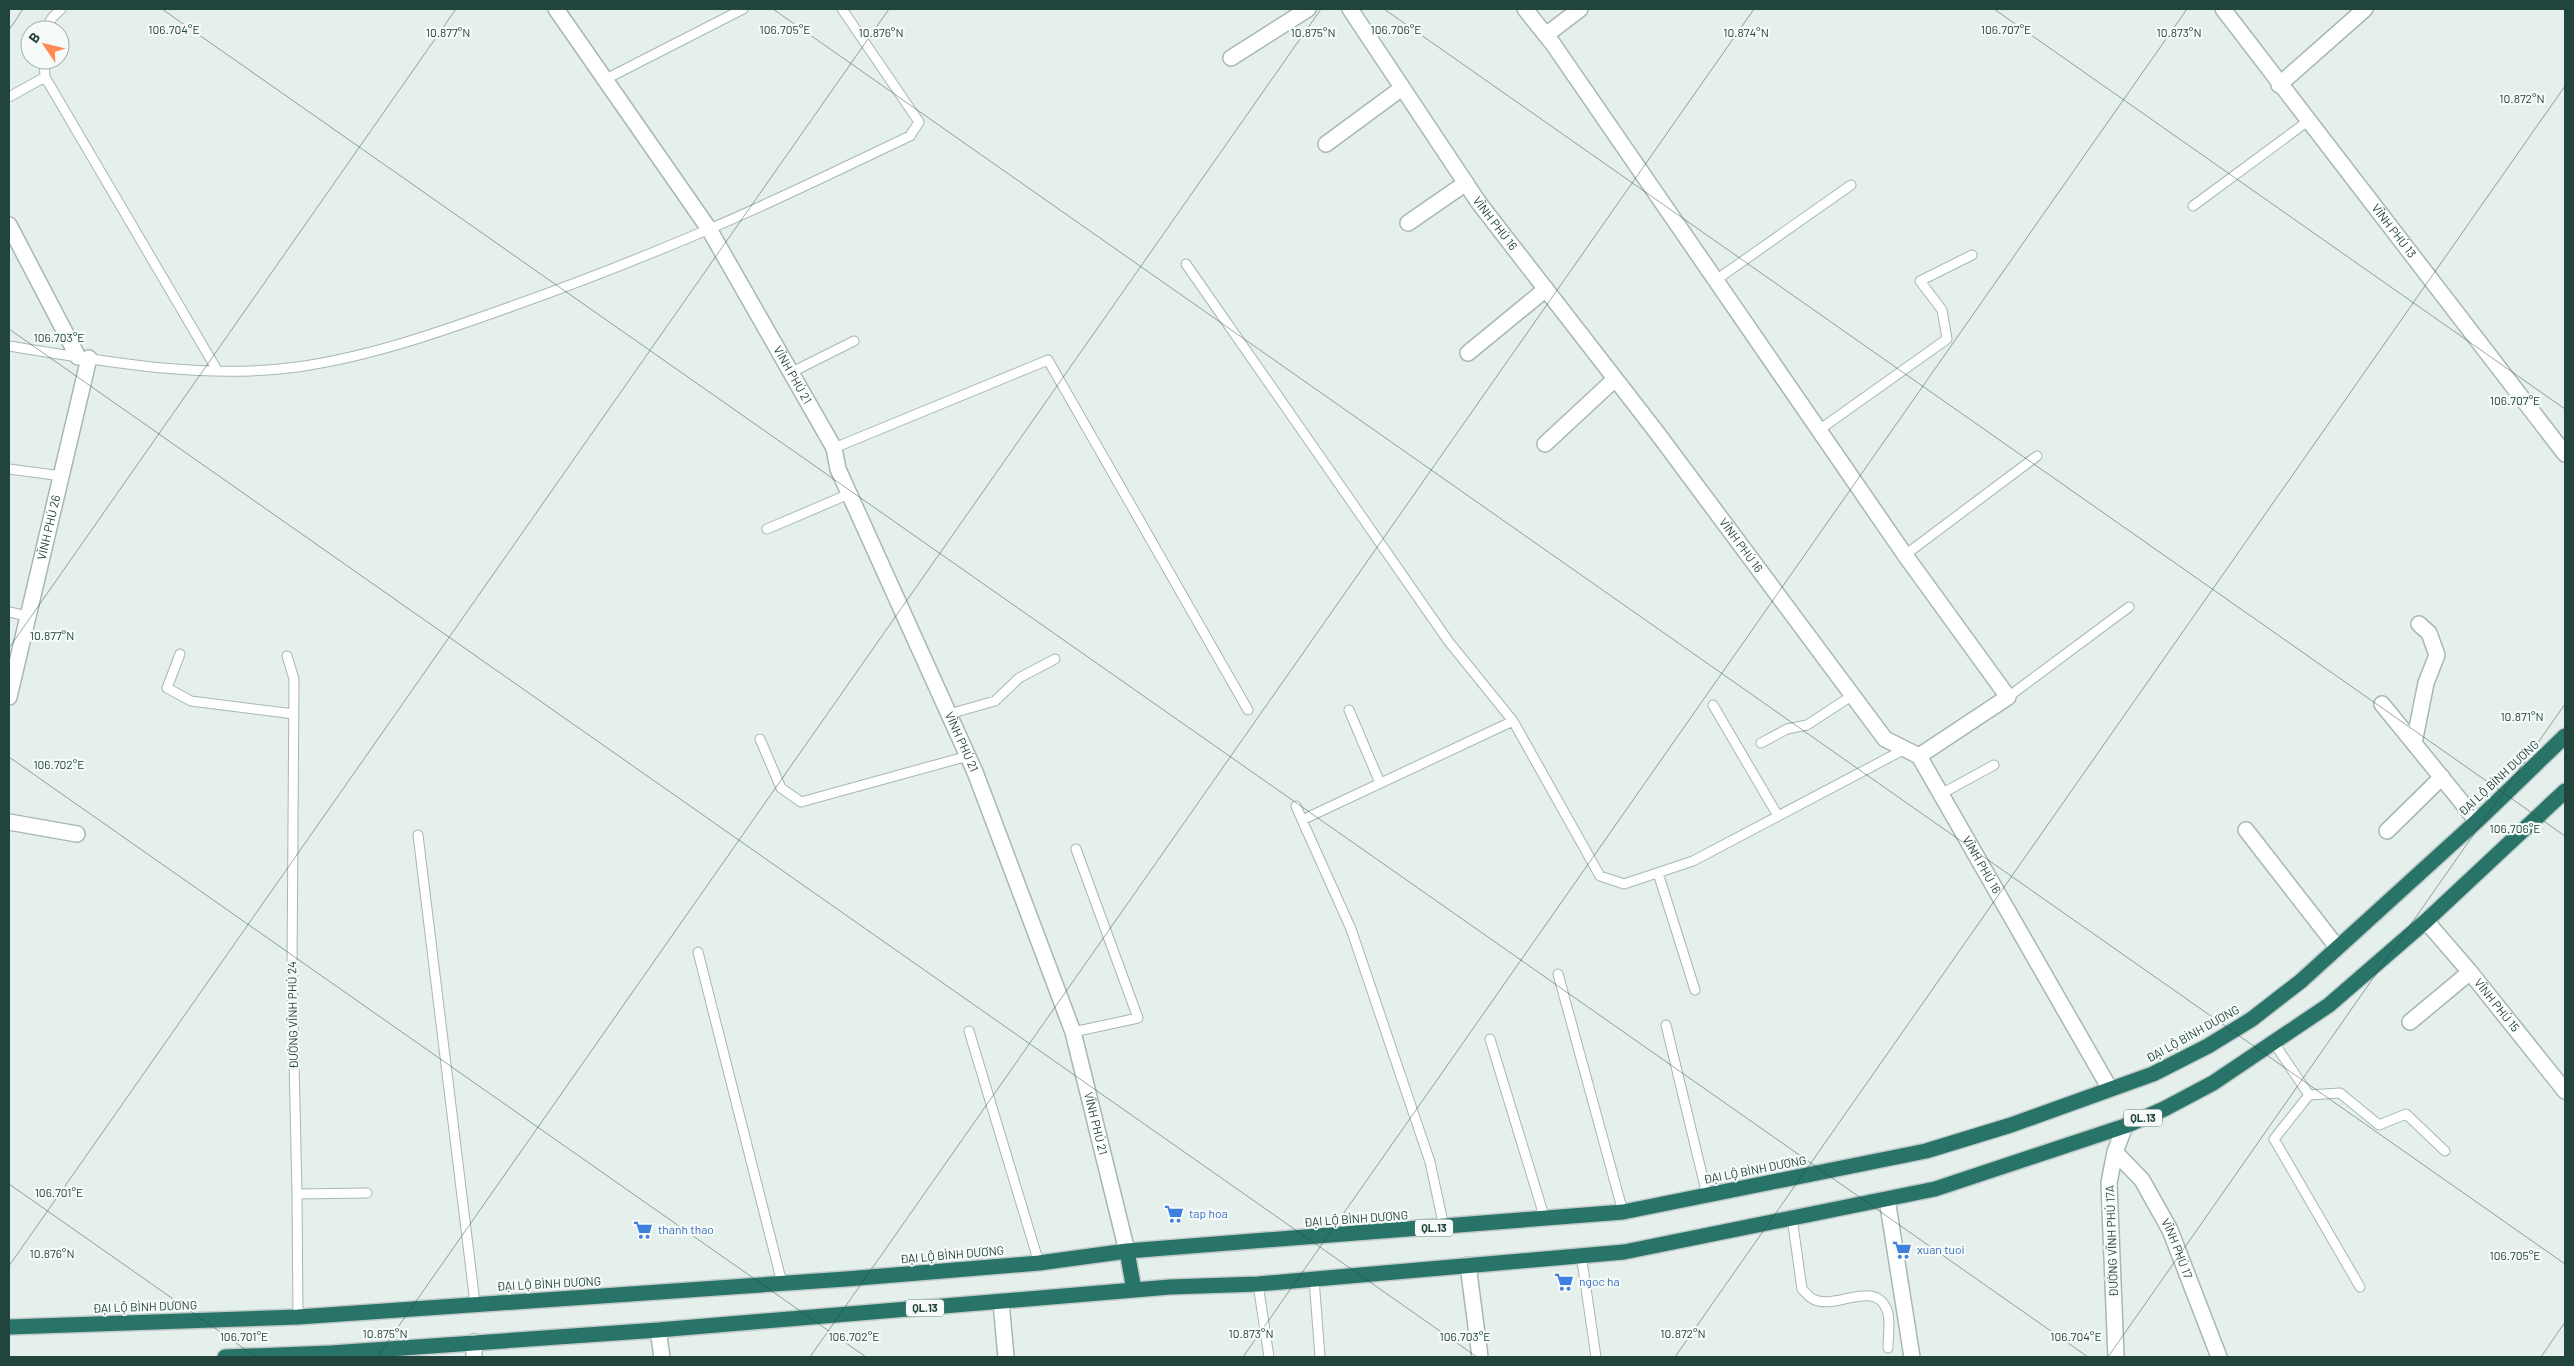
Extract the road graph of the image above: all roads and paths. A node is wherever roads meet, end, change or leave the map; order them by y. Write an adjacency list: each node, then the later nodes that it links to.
1 (61, 9): 11 (lane)
2 (556, 9): 16 (street, VĨNH PHÚ 21)
3 (743, 9): 16 (lane)
4 (842, 9): 27 (lane)
5 (1308, 9): 13 (street)
6 (1350, 9): 18 (street, VĨNH PHÚ 16)
7 (1525, 9): 12 (street)
8 (1580, 9): 12 (street)
9 (2223, 9): 17 (street, VĨNH PHÚ 13)
10 (2365, 9): 17 (street)
11 (51, 20)
12 (1546, 35): 30 (street)
13 (1231, 58)
14 (45, 70): 15 (lane)
15 (46, 77): 19 (lane); 36 (lane)
16 (606, 79): 27 (street, VĨNH PHÚ 21)
17 (2279, 85): 20 (street, VĨNH PHÚ 13)
18 (1402, 88): 21 (street); 22 (street, VĨNH PHÚ 16)
19 (9, 97)
20 (2308, 121): 24 (lane); 42 (street, VĨNH PHÚ 13)
21 (1326, 144)
22 (1466, 183): 25 (street); 31 (street, VĨNH PHÚ 16)
23 (1851, 185): 30 (lane)
24 (2193, 206)
25 (1408, 222)
26 (9, 225): 35 (street)
27 (709, 229): 36 (lane); 37 (street, VĨNH PHÚ 21)
28 (1972, 255): 39 (lane)
29 (1186, 264): 65 (lane)
30 (1716, 280): 39 (street)
31 (1546, 289): 34 (street); 38 (street, VĨNH PHÚ 16)
32 (854, 341): 37 (lane)
33 (9, 346): 35 (lane)
34 (1468, 353)
35 (83, 358): 36 (lane); 45 (street, VĨNH PHÚ 26)
36 (217, 370)
37 (790, 373): 41 (street, VĨNH PHÚ 21)
38 (1615, 379): 40 (street); 56 (street, VĨNH PHÚ 16)
39 (1819, 430): 48 (street)
40 (1545, 444)
41 (834, 448): 46 (street, VĨNH PHÚ 21); 61 (lane)
42 (2565, 454)
43 (2037, 456): 48 (lane)
44 (9, 469): 45 (lane)
45 (62, 476): 51 (street, VĨNH PHÚ 26)
46 (849, 494): 47 (lane); 64 (street, VĨNH PHÚ 21)
47 (767, 529)
48 (1905, 555): 58 (street)
49 (2129, 607): 58 (lane)
50 (9, 612): 51 (lane)
51 (28, 616): 57 (street, VĨNH PHÚ 26)
52 (2419, 624): 69 (street)
53 (180, 654): 63 (lane)
54 (287, 656): 63 (lane, ĐƯỜNG VĨNH PHÚ 24)
55 (1055, 659): 64 (lane)
56 (1853, 696): 68 (lane); 70 (street, VĨNH PHÚ 16)
57 (9, 697)
58 (2008, 697): 72 (street)
59 (2382, 704): 69 (street)
60 (1713, 705): 79 (lane)
61 (1248, 710)
62 (1348, 710): 75 (lane)
63 (294, 714): 107 (lane, ĐƯỜNG VĨNH PHÚ 24)
64 (949, 714): 71 (street, VĨNH PHÚ 21)
65 (1513, 721): 75 (lane); 88 (lane)
66 (2565, 736): 81 (highway, ĐẠI LỘ BÌNH DƯƠNG / QL.13)
67 (760, 739): 71 (lane)
68 (1761, 743)
69 (2414, 743): 74 (street)
70 (1905, 749): 72 (street, VĨNH PHÚ 16); 79 (lane)
71 (968, 756): 98 (street, VĨNH PHÚ 21)
72 (1919, 756): 77 (street, VĨNH PHÚ 16)
73 (1994, 765): 77 (lane)
74 (2442, 778): 81 (street); 84 (street)
75 (1380, 783): 80 (lane)
76 (2565, 791): 89 (highway, QL.13)
77 (1941, 794): 101 (street, VĨNH PHÚ 16)
78 (1296, 806): 80 (lane)
79 (1778, 816): 88 (lane)
80 (1302, 820): 114 (lane)
81 (2477, 821): 90 (highway, ĐẠI LỘ BÌNH DƯƠNG / QL.13)
82 (9, 822): 85 (street)
83 (2246, 830): 90 (street)
84 (2387, 831)
85 (77, 834)
86 (418, 835): 125 (lane)
87 (1076, 849): 98 (lane)
88 (1658, 873): 94 (lane)
89 (2426, 921): 92 (street, VĨNH PHÚ 15); 100 (highway, QL.13)
90 (2337, 947): 101 (highway, ĐẠI LỘ BÌNH DƯƠNG / QL.13)
91 (698, 952): 120 (lane)
92 (2470, 972): 95 (street); 102 (street, VĨNH PHÚ 15)
93 (1558, 974): 111 (lane)
94 (1695, 990)
95 (2410, 1022)
96 (1666, 1025): 109 (lane)
97 (969, 1031): 117 (lane)
98 (1073, 1032): 115 (street, VĨNH PHÚ 21)
99 (1490, 1039): 113 (lane)
100 (2274, 1043): 103 (lane); 104 (highway, QL.13)
101 (2110, 1089): 109 (highway, ĐẠI LỘ BÌNH DƯƠNG / QL.13)
102 (2565, 1092)
103 (2309, 1095): 106 (lane); 122 (lane)
104 (2125, 1126): 105 (street, ĐƯỜNG VĨNH PHÚ 17A); 110 (highway, QL.13)
105 (2115, 1152): 139 (street, ĐƯỜNG VĨNH PHÚ 17A); 140 (street, VĨNH PHÚ 17)
106 (2445, 1152)
107 (297, 1194): 108 (lane); 126 (lane, ĐƯỜNG VĨNH PHÚ 24)
108 (367, 1194)
109 (1707, 1195): 111 (highway, ĐẠI LỘ BÌNH DƯƠNG / QL.13)
110 (1887, 1199): 112 (highway, QL.13); 138 (street)
111 (1623, 1212): 113 (highway, ĐẠI LỘ BÌNH DƯƠNG / QL.13)
112 (1792, 1218): 116 (highway, QL.13); 129 (lane)
113 (1545, 1219): 114 (highway, ĐẠI LỘ BÌNH DƯƠNG / QL.13)
114 (1444, 1228): 115 (highway, ĐẠI LỘ BÌNH DƯƠNG / QL.13)
115 (1127, 1251): 117 (highway, ĐẠI LỘ BÌNH DƯƠNG / QL.13); 123 (highway)
116 (1581, 1254): 118 (highway, QL.13); 137 (lane)
117 (1039, 1262): 120 (highway, ĐẠI LỘ BÌNH DƯƠNG / QL.13)
118 (1468, 1265): 119 (highway, QL.13); 136 (street)
119 (1314, 1279): 121 (highway, QL.13); 135 (lane)
120 (782, 1283): 125 (highway, ĐẠI LỘ BÌNH DƯƠNG / QL.13)
121 (1258, 1284): 123 (highway, QL.13); 134 (lane)
122 (2360, 1287)
123 (1134, 1290): 124 (highway, QL.13)
124 (1001, 1302): 128 (highway, QL.13); 133 (street)
125 (475, 1303): 126 (highway, ĐẠI LỘ BÌNH DƯƠNG / QL.13)
126 (298, 1316): 127 (highway, ĐẠI LỘ BÌNH DƯƠNG / QL.13)
127 (9, 1327)
128 (658, 1330): 130 (highway, QL.13); 132 (street)
129 (1888, 1348)
130 (474, 1350): 131 (highway, QL.13)
131 (225, 1357)
132 (662, 1357)
133 (1006, 1357)
134 (1269, 1357)
135 (1320, 1357)
136 (1480, 1357)
137 (1596, 1357)
138 (1912, 1357)
139 (2116, 1357)
140 (2219, 1357)

